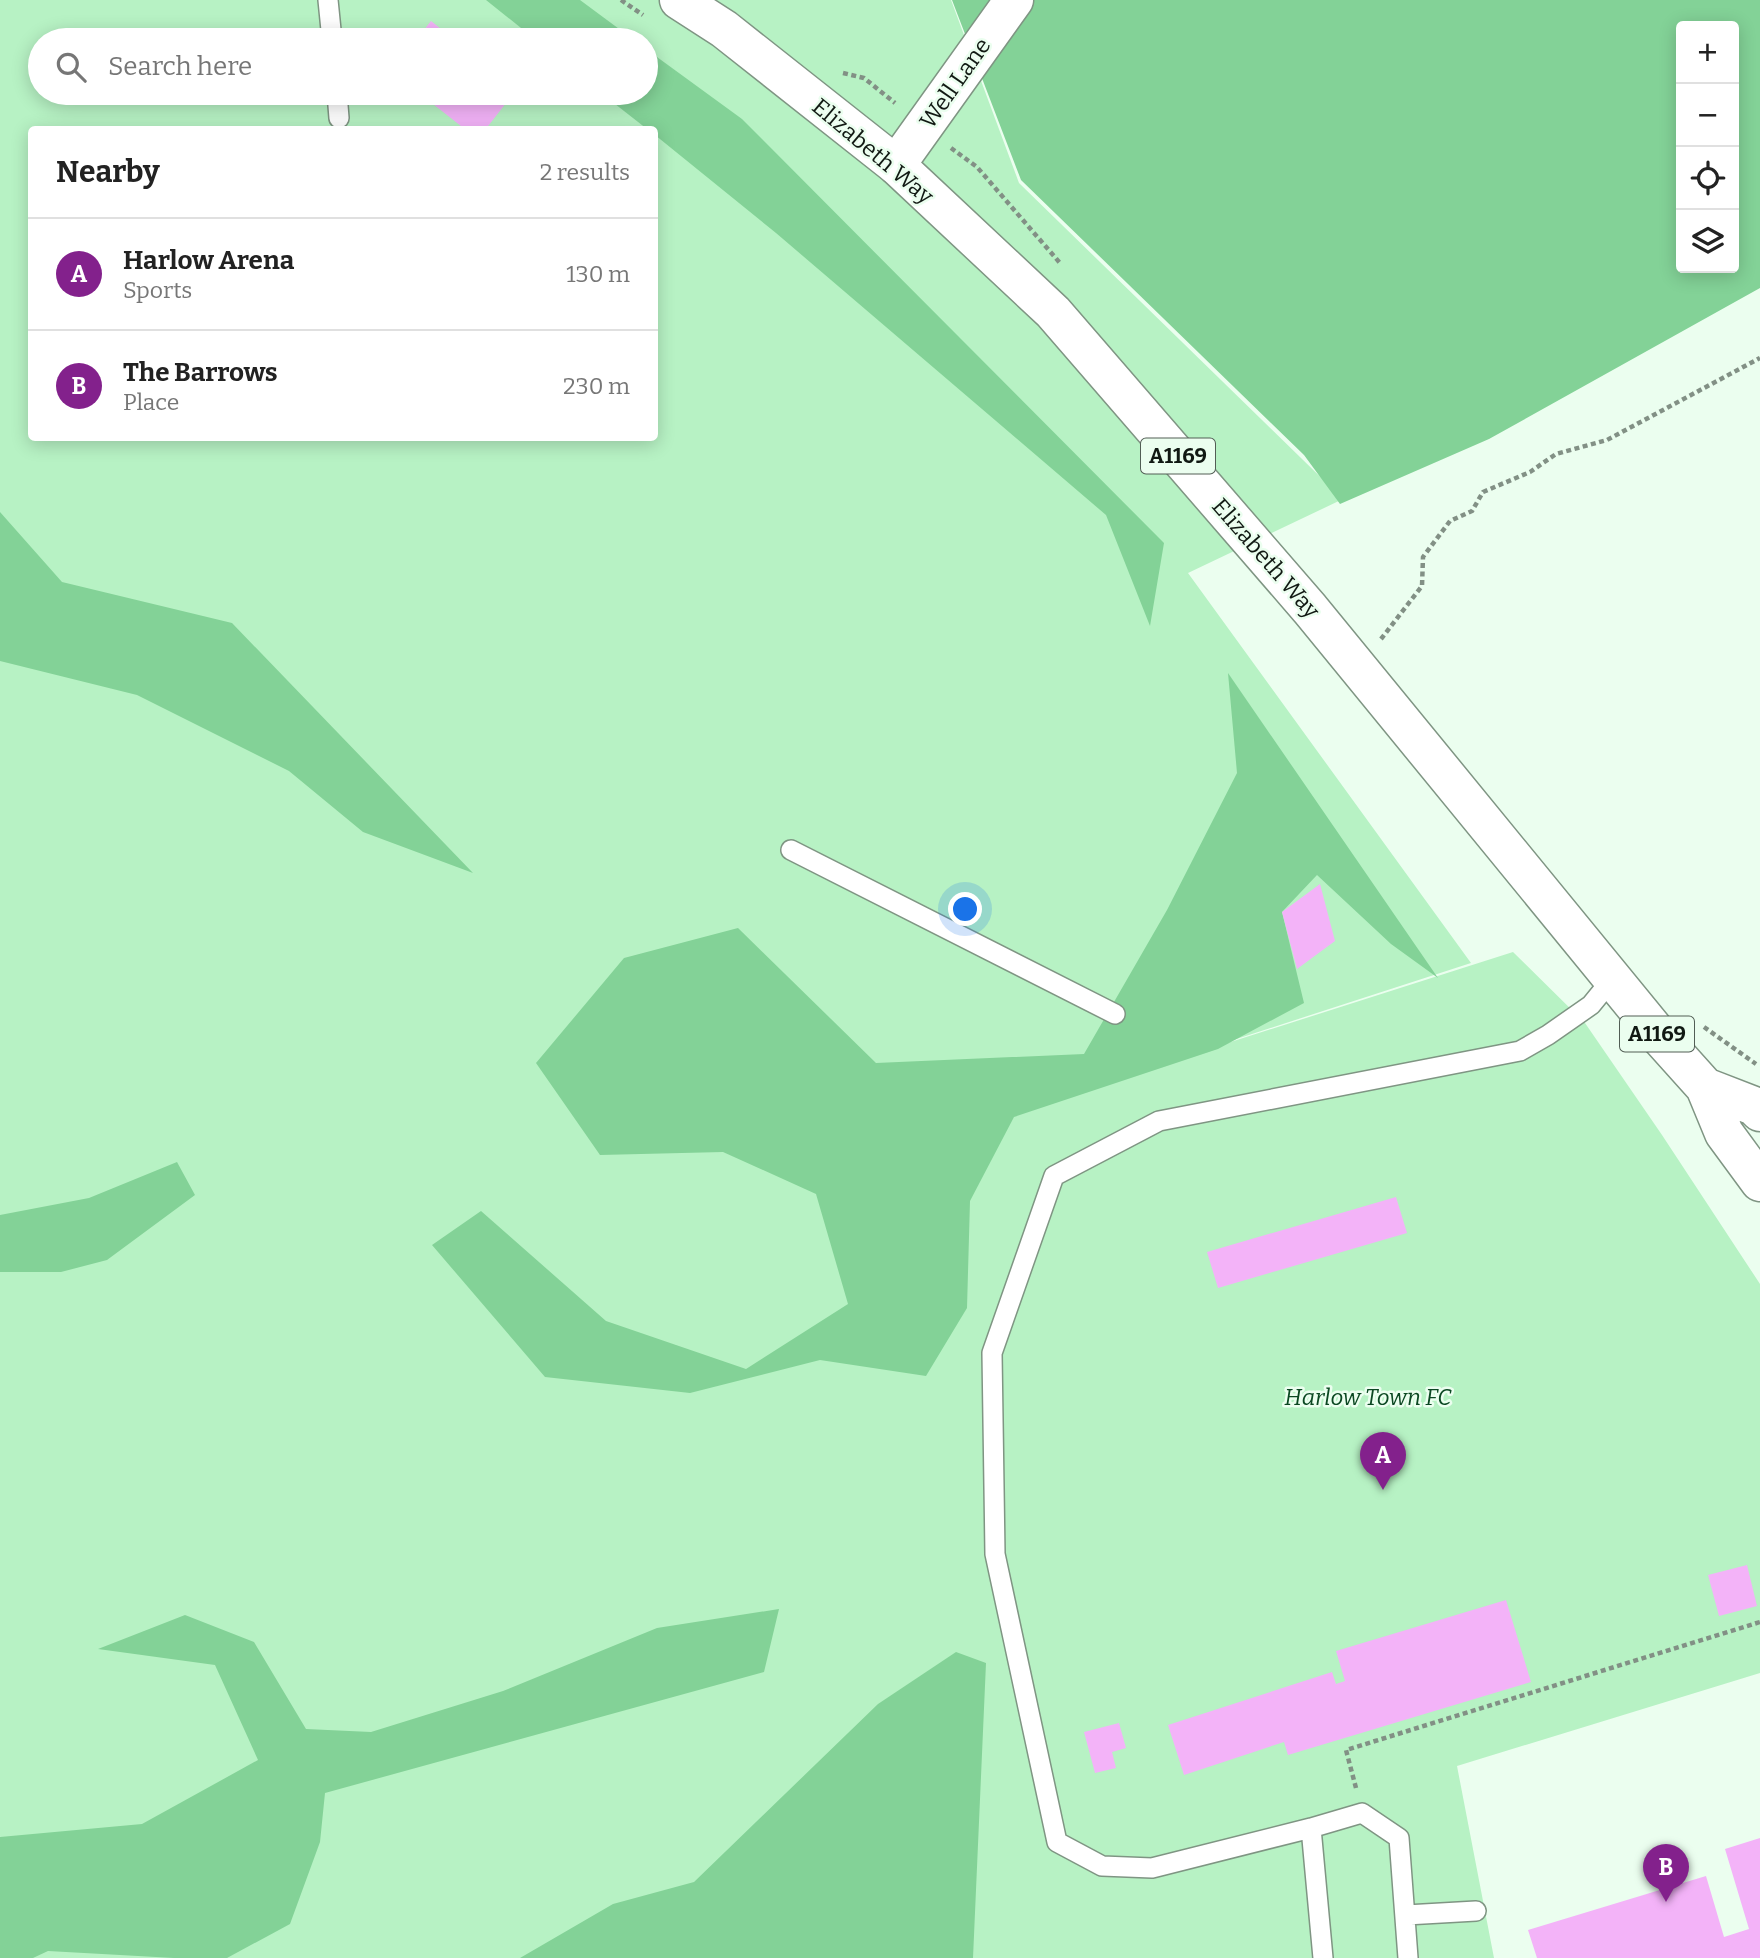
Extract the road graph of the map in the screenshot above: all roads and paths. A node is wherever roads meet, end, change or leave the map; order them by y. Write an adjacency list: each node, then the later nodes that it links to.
1 (328, 0): 5 (lane)
2 (621, 0): 4 (path)
3 (1014, 0): 8 (main road, Well Lane)
4 (666, 10): 8 (main road, Elizabeth Way / A1169)
5 (331, 28)
6 (338, 105): 7 (lane)
7 (339, 118)
8 (896, 165): 12 (main road, Elizabeth Way / A1169)
9 (1760, 358): 10 (path)
10 (1381, 639)
11 (791, 850): 13 (lane)
12 (1613, 978): 14 (main road, Elizabeth Way / A1169); 19 (lane)
13 (1115, 1014)
14 (1705, 1087): 15 (main road, Elizabeth Way / A1169); 16 (main road, Elizabeth Way / A1169)
15 (1760, 1112)
16 (1760, 1182)
17 (1760, 1622): 18 (path)
18 (1362, 1813): 19 (lane); 21 (lane)
19 (1311, 1828): 22 (lane)
20 (1476, 1911): 21 (lane)
21 (1406, 1915): 23 (lane)
22 (1323, 1958)
23 (1408, 1958)

